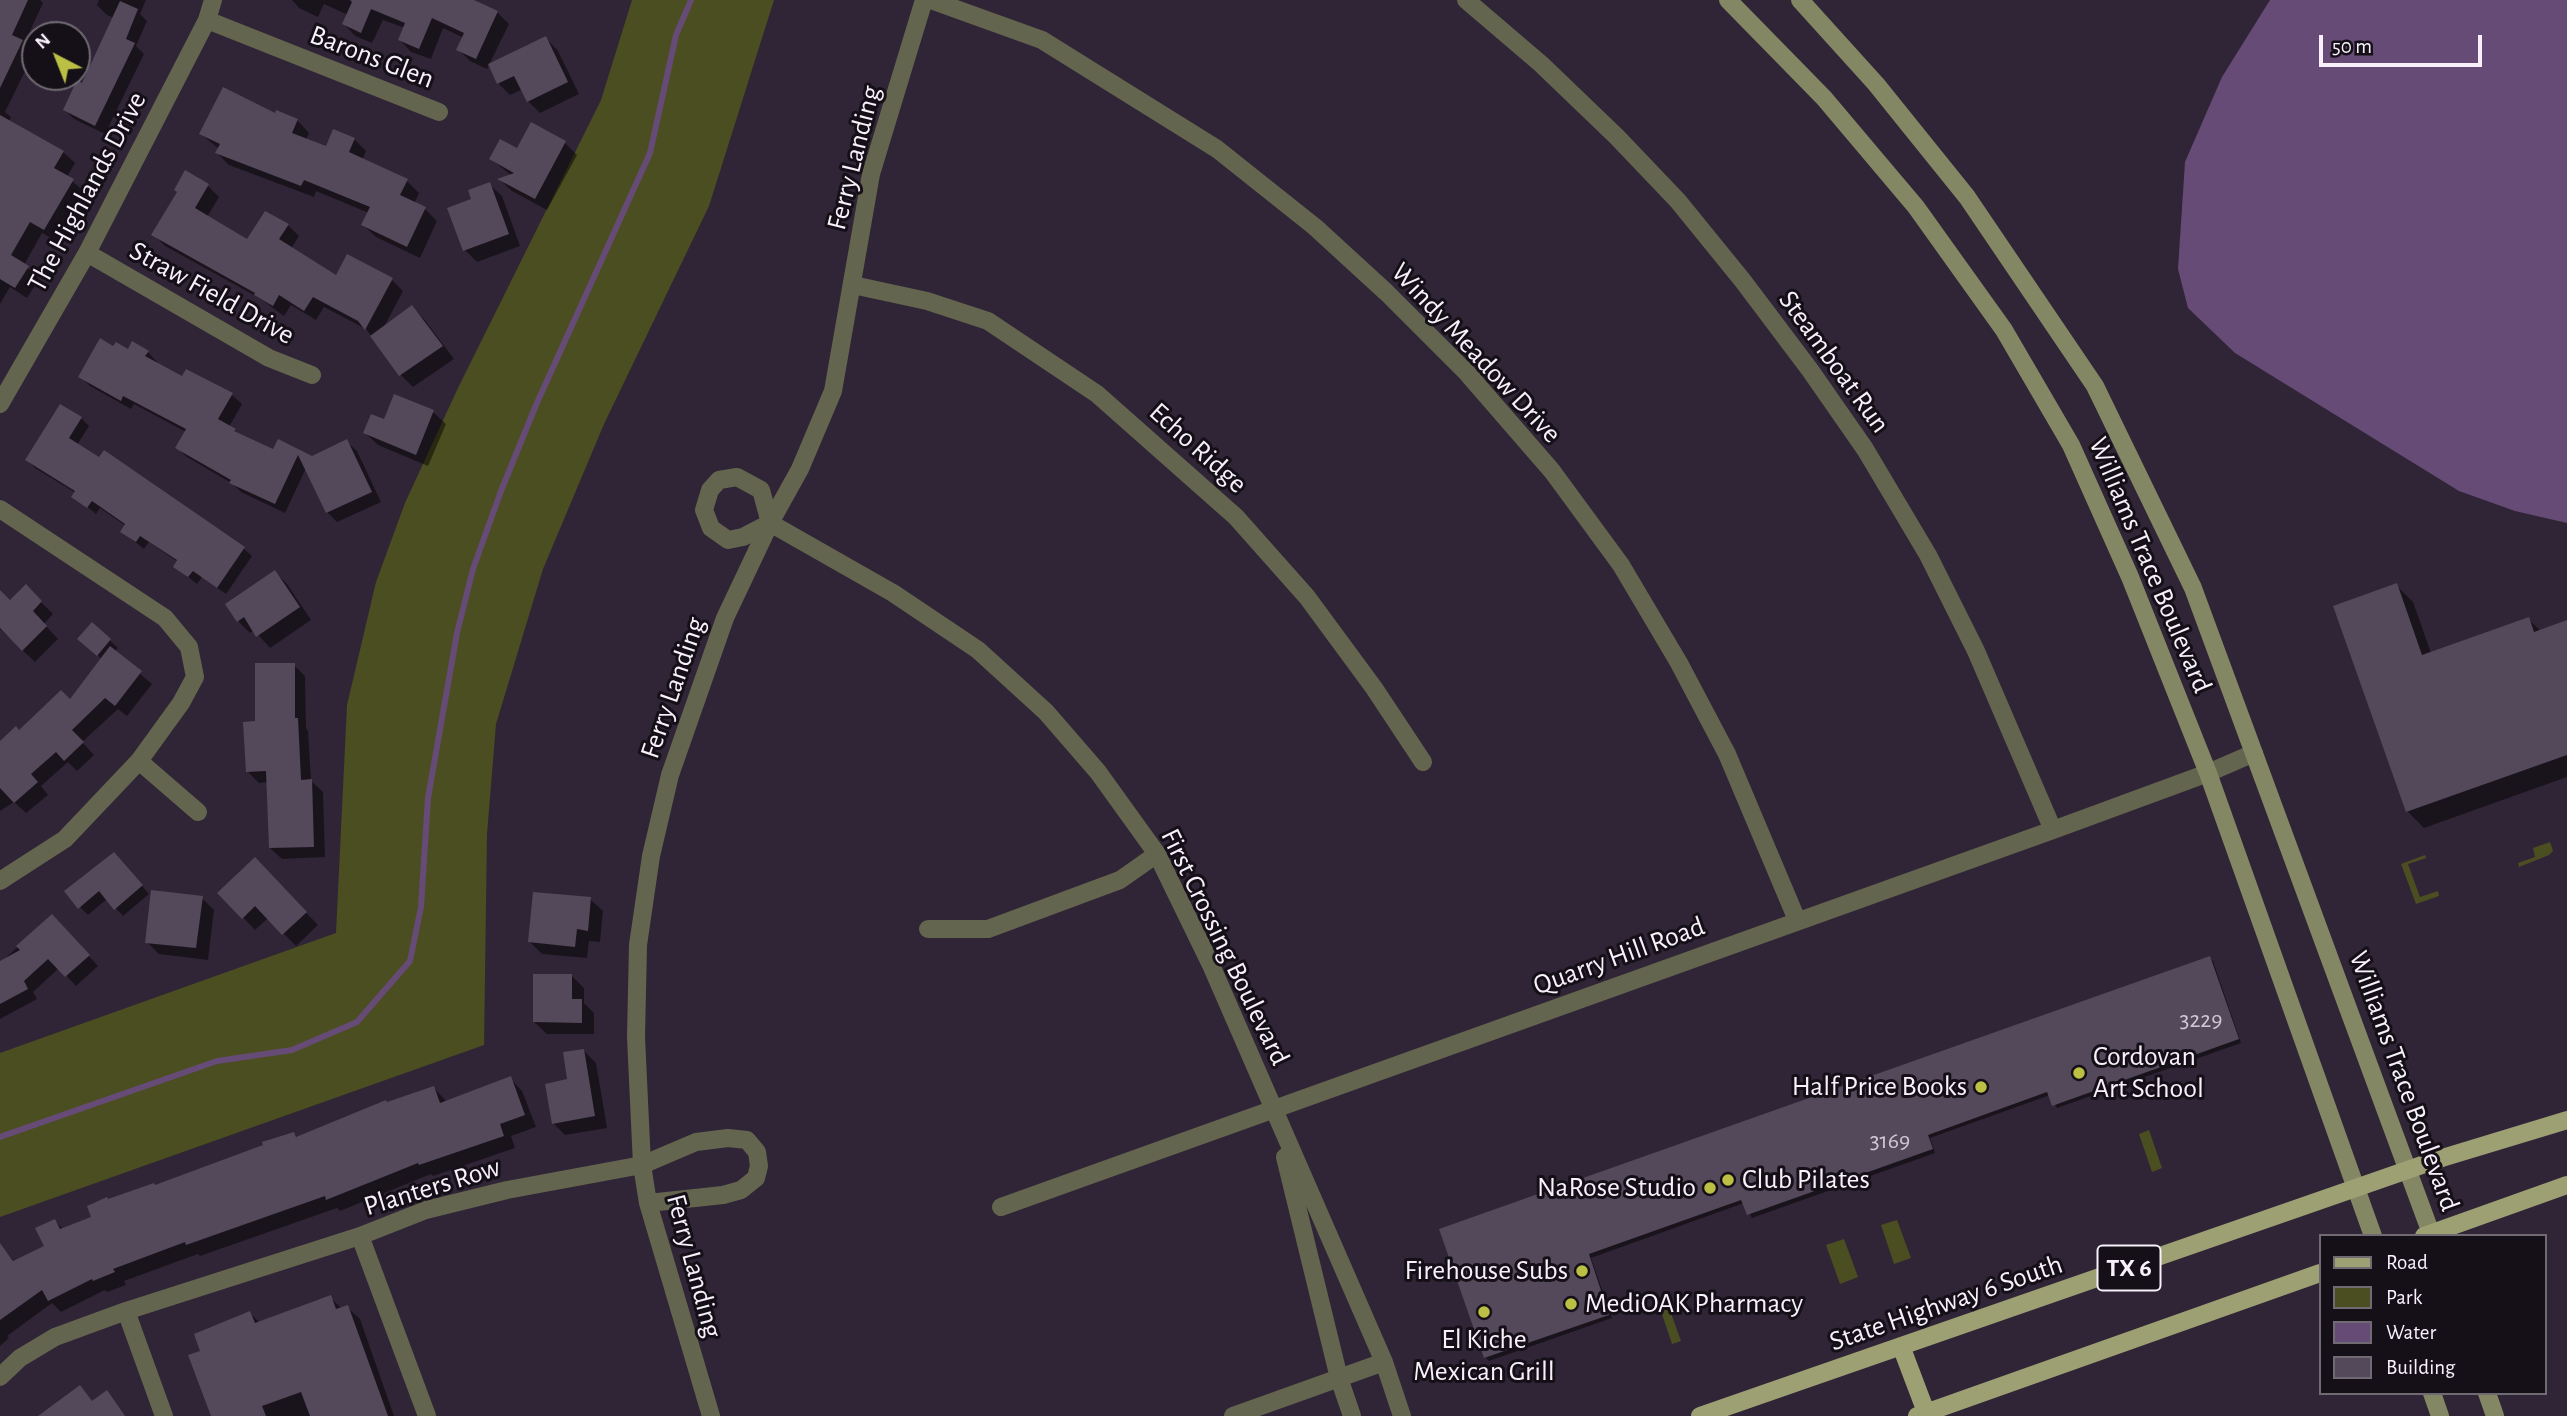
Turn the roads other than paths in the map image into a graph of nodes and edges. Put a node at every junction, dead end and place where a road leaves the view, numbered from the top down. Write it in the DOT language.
graph roads {
  1 [pos="214,0"];
  2 [pos="924,0"];
  3 [pos="931,0"];
  4 [pos="1466,0"];
  5 [pos="1728,0"];
  6 [pos="1800,0"];
  7 [pos="206,20"];
  8 [pos="439,112"];
  9 [pos="87,253"];
  10 [pos="853,285"];
  11 [pos="312,375"];
  12 [pos="0,404"];
  13 [pos="0,509"];
  14 [pos="770,523"];
  15 [pos="2254,753"];
  16 [pos="139,761"];
  17 [pos="1423,762"];
  18 [pos="2208,773"];
  19 [pos="198,812"];
  20 [pos="2053,830"];
  21 [pos="1157,854"];
  22 [pos="0,881"];
  23 [pos="1797,920"];
  24 [pos="928,929"];
  25 [pos="1273,1109"];
  26 [pos="2567,1120"];
  27 [pos="642,1165"];
  28 [pos="2409,1170"];
  29 [pos="2567,1185"];
  30 [pos="2357,1189"];
  31 [pos="648,1203"];
  32 [pos="1001,1207"];
  33 [pos="2372,1234"];
  34 [pos="2429,1234"];
  35 [pos="2432,1234"];
  36 [pos="360,1236"];
  37 [pos="2318,1274"];
  38 [pos="126,1311"];
  39 [pos="1901,1346"];
  40 [pos="1384,1362"];
  41 [pos="0,1377"];
  42 [pos="1339,1378"];
  43 [pos="2433,1395"];
  44 [pos="2488,1395"];
  45 [pos="1922,1414"];
  46 [pos="164,1416"];
  47 [pos="427,1416"];
  48 [pos="711,1416"];
  49 [pos="1233,1416"];
  50 [pos="1352,1416"];
  51 [pos="1402,1416"];
  52 [pos="1700,1416"];
  53 [pos="2440,1416"];
  54 [pos="2495,1416"];
  1 -- 7 [label="street, The Highlands Drive"];
  2 -- 10 [label="street, Ferry Landing"];
  3 -- 23 [label="street, Windy Meadow Drive"];
  4 -- 20 [label="street, Steamboat Run"];
  5 -- 18 [label="main road, Williams Trace Boulevard"];
  6 -- 15 [label="main road, Williams Trace Boulevard"];
  7 -- 8 [label="street, Barons Glen"];
  7 -- 9 [label="street, The Highlands Drive"];
  9 -- 11 [label="street, Straw Field Drive"];
  9 -- 12 [label="street, The Highlands Drive"];
  10 -- 14 [label="street, Ferry Landing"];
  10 -- 17 [label="street, Echo Ridge"];
  13 -- 16 [label="street"];
  14 -- 21 [label="street, First Crossing Boulevard"];
  14 -- 27 [label="street, Ferry Landing"];
  15 -- 18 [label="street, Quarry Hill Road"];
  15 -- 28 [label="main road, Williams Trace Boulevard"];
  16 -- 19 [label="street"];
  16 -- 22 [label="street"];
  18 -- 20 [label="street, Quarry Hill Road"];
  18 -- 30 [label="main road, Williams Trace Boulevard"];
  20 -- 23 [label="street, Quarry Hill Road"];
  21 -- 24 [label="street"];
  21 -- 25 [label="street, First Crossing Boulevard"];
  23 -- 25 [label="street, Quarry Hill Road"];
  25 -- 32 [label="street, Quarry Hill Road"];
  25 -- 40 [label="street, First Crossing Boulevard"];
  25 -- 42 [label="street, First Crossing Boulevard"];
  26 -- 28 [label="main road, State Highway 6 South / TX 6"];
  27 -- 31 [label="street, Ferry Landing"];
  27 -- 31 [label="street, Planters Row"];
  27 -- 36 [label="street, Planters Row"];
  28 -- 30 [label="main road, State Highway 6 South / TX 6"];
  28 -- 34 [label="main road, Williams Trace Boulevard"];
  29 -- 35 [label="main road"];
  30 -- 33 [label="main road, Williams Trace Boulevard"];
  30 -- 39 [label="main road, State Highway 6 South / TX 6"];
  31 -- 48 [label="street, Ferry Landing"];
  36 -- 38 [label="street, Planters Row"];
  36 -- 47 [label="street"];
  37 -- 45 [label="main road, TX 6"];
  38 -- 41 [label="street, Planters Row"];
  38 -- 46 [label="street"];
  39 -- 45 [label="main road"];
  39 -- 52 [label="main road, State Highway 6 South / TX 6"];
  40 -- 42 [label="street"];
  40 -- 51 [label="street, First Crossing Boulevard"];
  42 -- 49 [label="street"];
  42 -- 50 [label="street, First Crossing Boulevard"];
  43 -- 53 [label="main road"];
  44 -- 54 [label="main road"];
}
